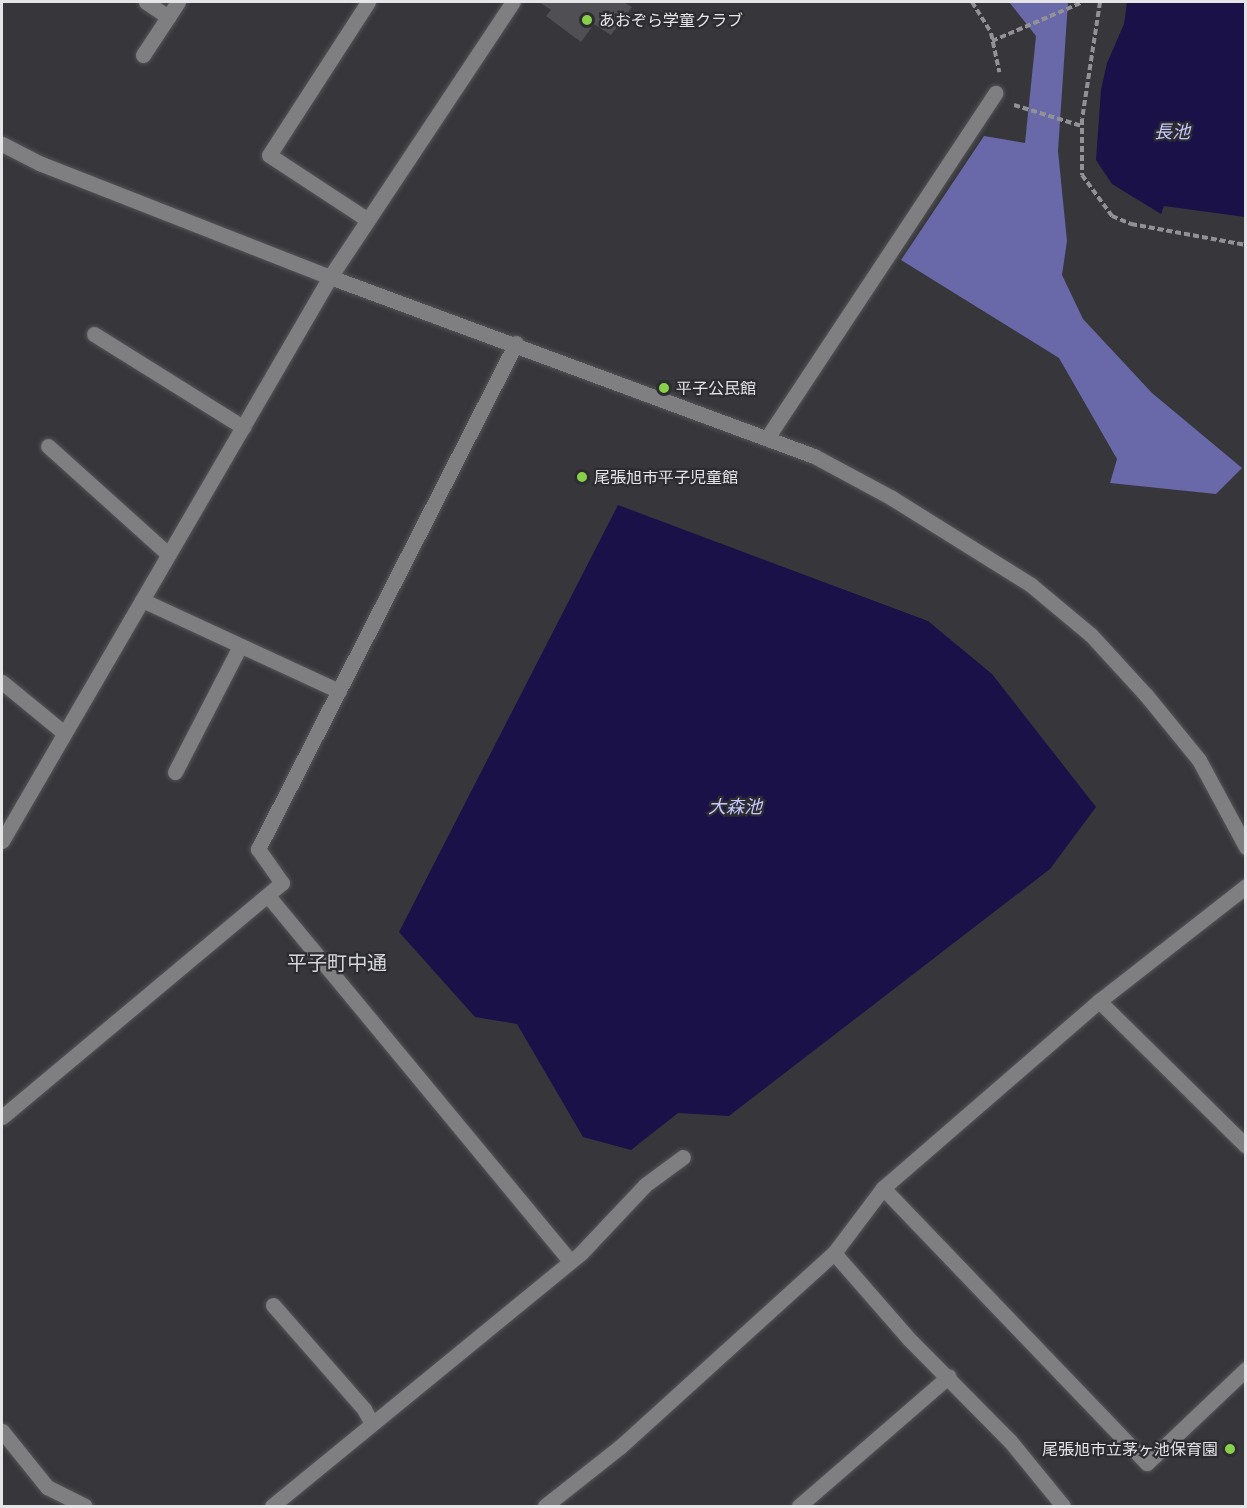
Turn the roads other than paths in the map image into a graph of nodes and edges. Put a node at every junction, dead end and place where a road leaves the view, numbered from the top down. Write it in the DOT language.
graph roads {
  1 [pos="146,2"];
  2 [pos="178,2"];
  3 [pos="368,2"];
  4 [pos="513,2"];
  5 [pos="168,17"];
  6 [pos="143,55"];
  7 [pos="995,93"];
  8 [pos="2,144"];
  9 [pos="368,220"];
  10 [pos="330,277"];
  11 [pos="94,334"];
  12 [pos="516,343"];
  13 [pos="243,427"];
  14 [pos="766,438"];
  15 [pos="48,446"];
  16 [pos="168,554"];
  17 [pos="142,600"];
  18 [pos="240,646"];
  19 [pos="2,682"];
  20 [pos="339,692"];
  21 [pos="64,733"];
  22 [pos="175,772"];
  23 [pos="2,841"];
  24 [pos="1245,847"];
  25 [pos="1245,886"];
  26 [pos="269,897"];
  27 [pos="1099,1001"];
  28 [pos="2,1117"];
  29 [pos="1245,1146"];
  30 [pos="683,1157"];
  31 [pos="883,1188"];
  32 [pos="834,1253"];
  33 [pos="570,1262"];
  34 [pos="273,1305"];
  35 [pos="1245,1369"];
  36 [pos="949,1376"];
  37 [pos="372,1425"];
  38 [pos="2,1431"];
  39 [pos="84,1506"];
  40 [pos="272,1506"];
  41 [pos="545,1506"];
  42 [pos="800,1506"];
  43 [pos="1063,1506"];
  1 -- 5 [label="street"];
  2 -- 5 [label="street"];
  3 -- 9 [label="street"];
  4 -- 9 [label="street"];
  5 -- 6 [label="street"];
  7 -- 14 [label="street"];
  8 -- 10 [label="street"];
  9 -- 10 [label="street"];
  10 -- 12 [label="street"];
  10 -- 13 [label="street"];
  11 -- 13 [label="street"];
  12 -- 14 [label="street"];
  12 -- 20 [label="street"];
  13 -- 16 [label="street"];
  14 -- 24 [label="street"];
  15 -- 16 [label="street"];
  16 -- 17 [label="street"];
  17 -- 18 [label="street"];
  17 -- 21 [label="street"];
  18 -- 20 [label="street"];
  18 -- 22 [label="street"];
  19 -- 21 [label="street"];
  20 -- 26 [label="street"];
  21 -- 23 [label="street"];
  25 -- 27 [label="street"];
  26 -- 28 [label="street"];
  26 -- 33 [label="street"];
  27 -- 29 [label="street"];
  27 -- 31 [label="street"];
  30 -- 33 [label="street"];
  31 -- 32 [label="street"];
  31 -- 35 [label="street"];
  32 -- 36 [label="street"];
  32 -- 41 [label="street"];
  33 -- 37 [label="street"];
  34 -- 37 [label="street"];
  36 -- 42 [label="street"];
  36 -- 43 [label="street"];
  37 -- 40 [label="street"];
  38 -- 39 [label="street"];
}
